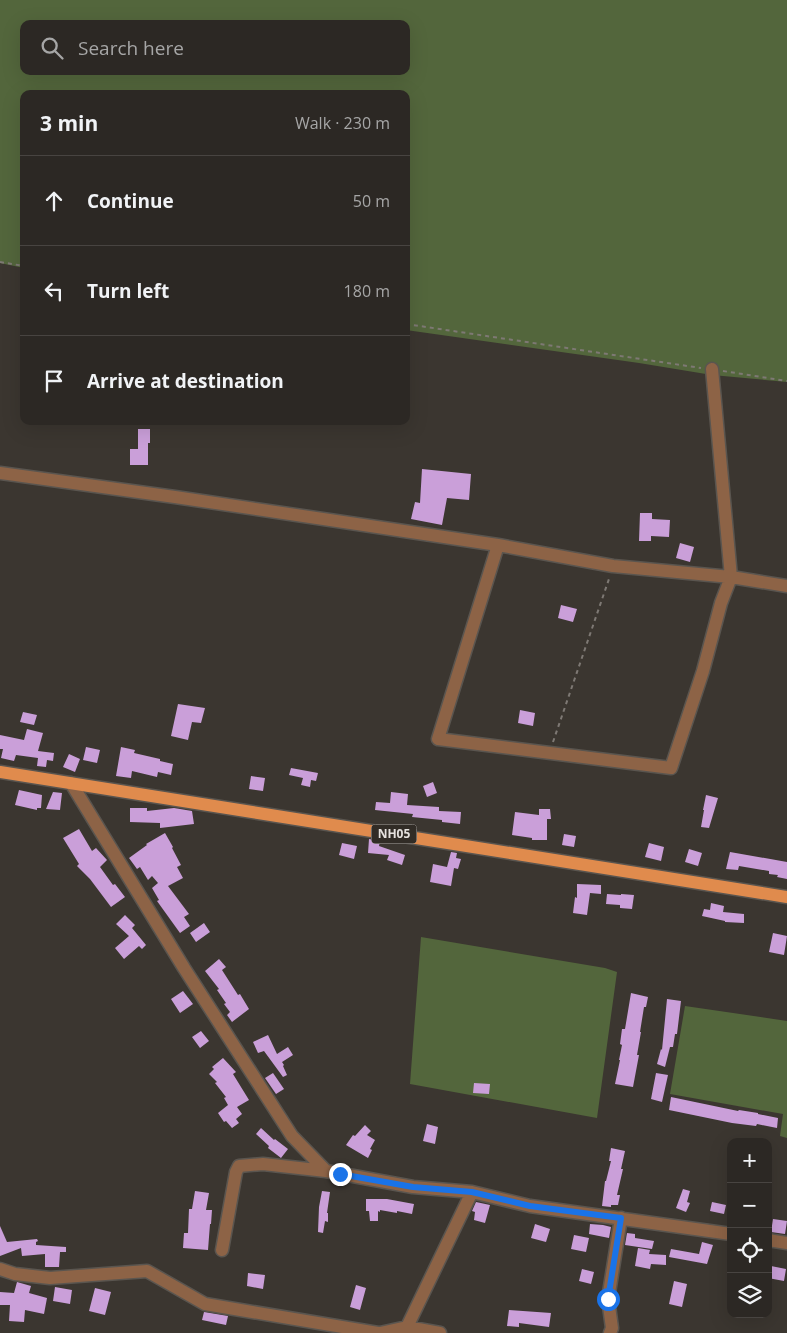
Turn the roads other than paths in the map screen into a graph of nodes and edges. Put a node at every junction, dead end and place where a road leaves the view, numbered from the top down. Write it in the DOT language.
graph roads {
  1 [pos="712,369"];
  2 [pos="0,473"];
  3 [pos="498,545"];
  4 [pos="731,577"];
  5 [pos="787,586"];
  6 [pos="0,772"];
  7 [pos="71,783"];
  8 [pos="787,897"];
  9 [pos="326,1171"];
  10 [pos="472,1192"];
  11 [pos="621,1218"];
  12 [pos="727,1233"];
  13 [pos="772,1241"];
  14 [pos="787,1243"];
  15 [pos="222,1250"];
  16 [pos="0,1270"];
  17 [pos="407,1327"];
  18 [pos="613,1331"];
  19 [pos="379,1333"];
  20 [pos="440,1333"];
  1 -- 4 [label="street"];
  2 -- 3 [label="street"];
  3 -- 4 [label="street"];
  3 -- 4 [label="street"];
  4 -- 5 [label="street"];
  6 -- 7 [label="main road, NH05"];
  7 -- 8 [label="main road, NH05"];
  7 -- 9 [label="street"];
  9 -- 10 [label="street"];
  9 -- 15 [label="street"];
  10 -- 11 [label="street"];
  10 -- 17 [label="street"];
  11 -- 12 [label="street"];
  11 -- 18 [label="street"];
  13 -- 14 [label="street"];
  16 -- 19 [label="street"];
  17 -- 19 [label="street"];
  17 -- 20 [label="street"];
}
